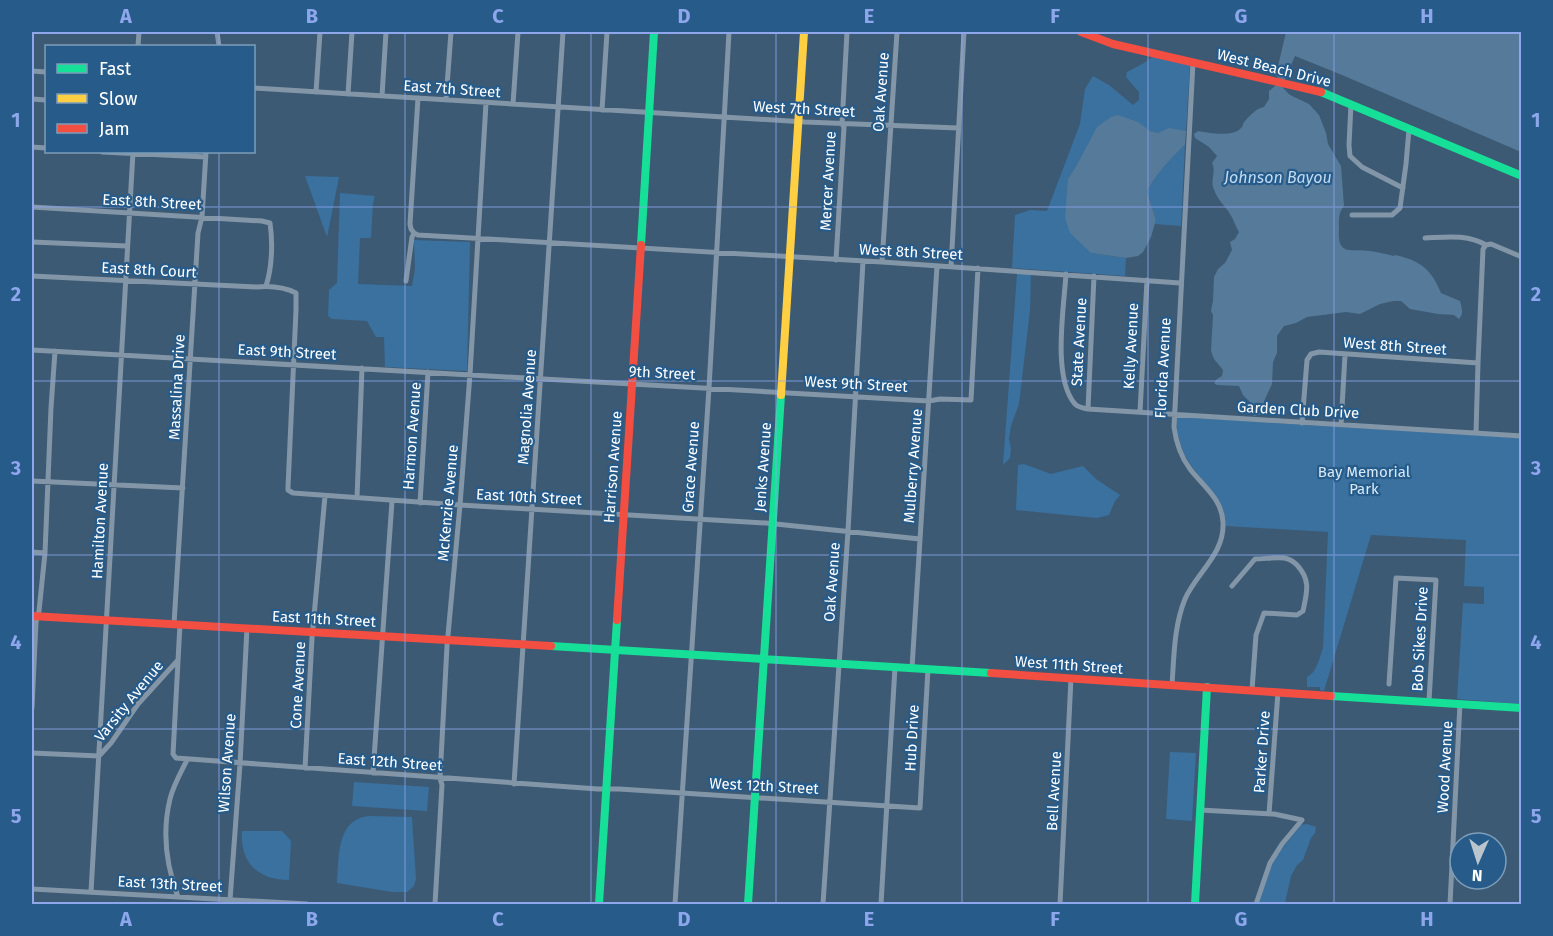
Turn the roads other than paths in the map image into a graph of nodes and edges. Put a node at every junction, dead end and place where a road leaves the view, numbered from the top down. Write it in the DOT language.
graph roads {
  1 [pos="320,32"];
  2 [pos="352,32"];
  3 [pos="386,32"];
  4 [pos="451,32"];
  5 [pos="518,32"];
  6 [pos="563,32"];
  7 [pos="607,32"];
  8 [pos="654,32"];
  9 [pos="729,32"];
  10 [pos="804,32"];
  11 [pos="847,32"];
  12 [pos="897,32"];
  13 [pos="964,32"];
  14 [pos="1081,32"];
  15 [pos="1193,62"];
  16 [pos="255,88"];
  17 [pos="316,92"];
  18 [pos="348,94"];
  19 [pos="382,96"];
  20 [pos="418,99"];
  21 [pos="446,100"];
  22 [pos="486,103"];
  23 [pos="513,104"];
  24 [pos="1351,104"];
  25 [pos="558,107"];
  26 [pos="602,110"];
  27 [pos="649,113"];
  28 [pos="724,117"];
  29 [pos="798,122"];
  30 [pos="842,124"];
  31 [pos="891,125"];
  32 [pos="958,128"];
  33 [pos="1409,129"];
  34 [pos="133,153"];
  35 [pos="170,153"];
  36 [pos="206,154"];
  37 [pos="1521,176"];
  38 [pos="1403,188"];
  39 [pos="32,207"];
  40 [pos="129,212"];
  41 [pos="1352,214"];
  42 [pos="202,217"];
  43 [pos="414,233"];
  44 [pos="478,238"];
  45 [pos="1425,238"];
  46 [pos="32,242"];
  47 [pos="550,242"];
  48 [pos="1486,245"];
  49 [pos="127,246"];
  50 [pos="640,248"];
  51 [pos="716,253"];
  52 [pos="790,257"];
  53 [pos="1521,257"];
  54 [pos="836,260"];
  55 [pos="863,261"];
  56 [pos="882,262"];
  57 [pos="938,266"];
  58 [pos="951,267"];
  59 [pos="978,268"];
  60 [pos="1066,274"];
  61 [pos="32,276"];
  62 [pos="1094,276"];
  63 [pos="1147,280"];
  64 [pos="126,281"];
  65 [pos="406,281"];
  66 [pos="1180,282"];
  67 [pos="195,284"];
  68 [pos="266,286"];
  69 [pos="32,350"];
  70 [pos="56,351"];
  71 [pos="121,355"];
  72 [pos="1345,355"];
  73 [pos="190,358"];
  74 [pos="1478,363"];
  75 [pos="293,364"];
  76 [pos="363,368"];
  77 [pos="428,372"];
  78 [pos="470,374"];
  79 [pos="542,379"];
  80 [pos="632,384"];
  81 [pos="709,388"];
  82 [pos="781,392"];
  83 [pos="856,396"];
  84 [pos="929,400"];
  85 [pos="1088,409"];
  86 [pos="1140,412"];
  87 [pos="1174,414"];
  88 [pos="1302,423"];
  89 [pos="1341,424"];
  90 [pos="1476,433"];
  91 [pos="1521,436"];
  92 [pos="32,481"];
  93 [pos="48,481"];
  94 [pos="114,484"];
  95 [pos="183,488"];
  96 [pos="325,496"];
  97 [pos="357,498"];
  98 [pos="392,501"];
  99 [pos="420,503"];
  100 [pos="460,506"];
  101 [pos="533,509"];
  102 [pos="624,514"];
  103 [pos="700,520"];
  104 [pos="773,524"];
  105 [pos="848,531"];
  106 [pos="920,539"];
  107 [pos="32,552"];
  108 [pos="45,553"];
  109 [pos="1232,586"];
  110 [pos="35,616"];
  111 [pos="106,620"];
  112 [pos="177,624"];
  113 [pos="247,628"];
  114 [pos="313,632"];
  115 [pos="382,636"];
  116 [pos="447,640"];
  117 [pos="523,644"];
  118 [pos="615,650"];
  119 [pos="691,655"];
  120 [pos="765,659"];
  121 [pos="178,660"];
  122 [pos="838,664"];
  123 [pos="895,667"];
  124 [pos="912,668"];
  125 [pos="928,669"];
  126 [pos="1071,678"];
  127 [pos="1389,684"];
  128 [pos="1172,685"];
  129 [pos="1207,687"];
  130 [pos="1252,690"];
  131 [pos="1278,692"];
  132 [pos="1429,702"];
  133 [pos="1460,703"];
  134 [pos="32,708"];
  135 [pos="1521,708"];
  136 [pos="32,753"];
  137 [pos="173,754"];
  138 [pos="99,756"];
  139 [pos="187,760"];
  140 [pos="240,764"];
  141 [pos="305,768"];
  142 [pos="373,773"];
  143 [pos="440,778"];
  144 [pos="514,784"];
  145 [pos="607,789"];
  146 [pos="682,793"];
  147 [pos="756,797"];
  148 [pos="829,802"];
  149 [pos="886,806"];
  150 [pos="920,808"];
  151 [pos="1200,810"];
  152 [pos="1269,814"];
  153 [pos="32,889"];
  154 [pos="91,892"];
  155 [pos="178,897"];
  156 [pos="230,900"];
  157 [pos="195,901"];
  158 [pos="307,904"];
  159 [pos="435,904"];
  160 [pos="599,904"];
  161 [pos="675,904"];
  162 [pos="748,904"];
  163 [pos="823,904"];
  164 [pos="881,904"];
  165 [pos="1059,904"];
  166 [pos="1195,904"];
  167 [pos="1256,904"];
  168 [pos="1450,904"];
  1 -- 17 [label="street"];
  2 -- 18 [label="street"];
  3 -- 19 [label="street"];
  4 -- 21 [label="street"];
  5 -- 23 [label="street"];
  6 -- 25 [label="street, Magnolia Avenue"];
  7 -- 26 [label="street"];
  8 -- 27 [label="main road, Harrison Avenue"];
  9 -- 28 [label="street, Grace Avenue"];
  10 -- 29 [label="main road, Jenks Avenue"];
  11 -- 30 [label="street, Mercer Avenue"];
  12 -- 31 [label="street, Oak Avenue"];
  13 -- 32 [label="street"];
  14 -- 15 [label="main road, West Beach Drive"];
  15 -- 24 [label="main road, West Beach Drive"];
  15 -- 66 [label="street, Florida Avenue"];
  16 -- 17 [label="street, East 7th Street"];
  17 -- 18 [label="street, East 7th Street"];
  18 -- 19 [label="street, East 7th Street"];
  19 -- 20 [label="street, East 7th Street"];
  20 -- 21 [label="street, East 7th Street"];
  20 -- 43 [label="street"];
  21 -- 22 [label="street, East 7th Street"];
  22 -- 23 [label="street, East 7th Street"];
  22 -- 44 [label="street, McKenzie Avenue"];
  23 -- 25 [label="street, East 7th Street"];
  24 -- 33 [label="main road, West Beach Drive"];
  24 -- 38 [label="street"];
  25 -- 26 [label="street, East 7th Street"];
  25 -- 47 [label="street, Magnolia Avenue"];
  26 -- 27 [label="street, East 7th Street"];
  27 -- 28 [label="street, West 7th Street"];
  27 -- 50 [label="main road, Harrison Avenue"];
  28 -- 29 [label="street, West 7th Street"];
  28 -- 51 [label="street, Grace Avenue"];
  29 -- 30 [label="street, West 7th Street"];
  29 -- 52 [label="main road, Jenks Avenue"];
  30 -- 31 [label="street, West 7th Street"];
  30 -- 54 [label="street, Mercer Avenue"];
  31 -- 32 [label="street, West 7th Street"];
  31 -- 56 [label="street, Oak Avenue"];
  32 -- 58 [label="street"];
  33 -- 37 [label="main road, West Beach Drive"];
  33 -- 38 [label="street"];
  34 -- 40 [label="street, Hamilton Avenue"];
  35 -- 36 [label="street"];
  36 -- 42 [label="street, Massalina Drive"];
  38 -- 41 [label="street"];
  39 -- 40 [label="street, East 8th Street"];
  40 -- 42 [label="street, East 8th Street"];
  40 -- 49 [label="street, Hamilton Avenue"];
  42 -- 67 [label="street, Massalina Drive"];
  42 -- 68 [label="street, East 8th Street"];
  43 -- 44 [label="street"];
  43 -- 65 [label="street"];
  44 -- 47 [label="street"];
  44 -- 78 [label="street, McKenzie Avenue"];
  45 -- 48 [label="street"];
  46 -- 49 [label="street"];
  47 -- 50 [label="street"];
  47 -- 79 [label="street, Magnolia Avenue"];
  48 -- 53 [label="street"];
  48 -- 74 [label="street"];
  49 -- 64 [label="street, Hamilton Avenue"];
  50 -- 51 [label="street, West 8th Street"];
  50 -- 80 [label="main road, Harrison Avenue"];
  51 -- 52 [label="street, West 8th Street"];
  51 -- 81 [label="street, Grace Avenue"];
  52 -- 54 [label="street, West 8th Street"];
  52 -- 82 [label="main road, Jenks Avenue"];
  54 -- 55 [label="street, West 8th Street"];
  55 -- 56 [label="street, West 8th Street"];
  55 -- 83 [label="street, Oak Avenue"];
  56 -- 57 [label="street, West 8th Street"];
  57 -- 58 [label="street, West 8th Street"];
  57 -- 84 [label="street, Mulberry Avenue"];
  58 -- 59 [label="street, West 8th Street"];
  59 -- 60 [label="street, West 8th Street"];
  59 -- 84 [label="street"];
  60 -- 62 [label="street, West 8th Street"];
  60 -- 85 [label="street, Garden Club Drive"];
  61 -- 64 [label="street, East 8th Court"];
  62 -- 63 [label="street, West 8th Street"];
  62 -- 85 [label="street, State Avenue"];
  63 -- 66 [label="street, West 8th Street"];
  63 -- 86 [label="street, Kelly Avenue"];
  64 -- 67 [label="street, East 8th Court"];
  64 -- 71 [label="street, Hamilton Avenue"];
  66 -- 87 [label="street, Florida Avenue"];
  67 -- 68 [label="street, East 8th Court"];
  67 -- 73 [label="street, Massalina Drive"];
  68 -- 75 [label="street"];
  69 -- 70 [label="street, East 9th Street"];
  70 -- 71 [label="street, East 9th Street"];
  70 -- 93 [label="street"];
  71 -- 73 [label="street, East 9th Street"];
  71 -- 94 [label="street, Hamilton Avenue"];
  72 -- 74 [label="street, West 8th Street"];
  72 -- 88 [label="street, West 8th Street"];
  72 -- 89 [label="street"];
  73 -- 75 [label="street, East 9th Street"];
  73 -- 95 [label="street, Massalina Drive"];
  74 -- 90 [label="street"];
  75 -- 76 [label="street, East 9th Street"];
  75 -- 96 [label="street, East 10th Street"];
  76 -- 77 [label="street, East 9th Street"];
  76 -- 97 [label="street"];
  77 -- 78 [label="street, East 9th Street"];
  77 -- 99 [label="street, Harmon Avenue"];
  78 -- 79 [label="street, East 9th Street"];
  78 -- 100 [label="street, McKenzie Avenue"];
  79 -- 80 [label="street, 9th Street"];
  79 -- 101 [label="street, Magnolia Avenue"];
  80 -- 81 [label="street, 9th Street"];
  80 -- 102 [label="main road, Harrison Avenue"];
  81 -- 82 [label="street, 9th Street"];
  81 -- 103 [label="street, Grace Avenue"];
  82 -- 83 [label="street, West 9th Street"];
  82 -- 104 [label="main road, Jenks Avenue"];
  83 -- 84 [label="street, West 9th Street"];
  83 -- 105 [label="street, Oak Avenue"];
  84 -- 106 [label="street, Mulberry Avenue"];
  85 -- 86 [label="street, Garden Club Drive"];
  86 -- 87 [label="street, Garden Club Drive"];
  87 -- 88 [label="street, Garden Club Drive"];
  87 -- 128 [label="street, Florida Avenue"];
  88 -- 89 [label="street, Garden Club Drive"];
  89 -- 90 [label="street, Garden Club Drive"];
  90 -- 91 [label="street, Garden Club Drive"];
  92 -- 93 [label="street"];
  93 -- 94 [label="street"];
  93 -- 108 [label="street"];
  94 -- 95 [label="street"];
  94 -- 111 [label="street, Hamilton Avenue"];
  95 -- 112 [label="street, Massalina Drive"];
  96 -- 97 [label="street, East 10th Street"];
  96 -- 114 [label="street, Cone Avenue"];
  97 -- 98 [label="street, East 10th Street"];
  98 -- 99 [label="street, East 10th Street"];
  98 -- 115 [label="street, Harmon Avenue"];
  99 -- 100 [label="street, East 10th Street"];
  100 -- 101 [label="street, East 10th Street"];
  100 -- 116 [label="street, McKenzie Avenue"];
  101 -- 102 [label="street, East 10th Street"];
  101 -- 117 [label="street, Magnolia Avenue"];
  102 -- 103 [label="street, East 10th Street"];
  102 -- 118 [label="main road, Harrison Avenue"];
  103 -- 104 [label="street, East 10th Street"];
  103 -- 119 [label="street, Grace Avenue"];
  104 -- 105 [label="street, East 10th Street"];
  104 -- 120 [label="main road, Jenks Avenue"];
  105 -- 106 [label="street, East 10th Street"];
  105 -- 122 [label="street, Oak Avenue"];
  106 -- 124 [label="street, Mulberry Avenue"];
  107 -- 108 [label="street"];
  108 -- 110 [label="street"];
  109 -- 130 [label="street"];
  110 -- 111 [label="main road, East 11th Street"];
  110 -- 134 [label="street"];
  111 -- 112 [label="main road, East 11th Street"];
  111 -- 138 [label="street, Hamilton Avenue"];
  112 -- 113 [label="main road, East 11th Street"];
  112 -- 121 [label="street, Massalina Drive"];
  113 -- 114 [label="main road, East 11th Street"];
  113 -- 140 [label="street, Wilson Avenue"];
  114 -- 115 [label="main road, East 11th Street"];
  114 -- 141 [label="street, Cone Avenue"];
  115 -- 116 [label="main road, East 11th Street"];
  115 -- 142 [label="street, Harmon Avenue"];
  116 -- 117 [label="main road, East 11th Street"];
  116 -- 143 [label="street, McKenzie Avenue"];
  117 -- 118 [label="main road, East 11th Street"];
  117 -- 144 [label="street, Magnolia Avenue"];
  118 -- 119 [label="main road, West 11th Street"];
  118 -- 145 [label="main road, Harrison Avenue"];
  119 -- 120 [label="main road, West 11th Street"];
  119 -- 146 [label="street, Grace Avenue"];
  120 -- 122 [label="main road, West 11th Street"];
  120 -- 147 [label="main road, Jenks Avenue"];
  121 -- 137 [label="street, Massalina Drive"];
  121 -- 138 [label="street, Varsity Avenue"];
  122 -- 123 [label="main road, West 11th Street"];
  122 -- 148 [label="street, Oak Avenue"];
  123 -- 124 [label="main road, West 11th Street"];
  123 -- 149 [label="street"];
  124 -- 125 [label="main road, West 11th Street"];
  125 -- 126 [label="main road, West 11th Street"];
  125 -- 150 [label="street, Hub Drive"];
  126 -- 128 [label="main road, West 11th Street"];
  126 -- 165 [label="street, Bell Avenue"];
  127 -- 132 [label="street, Bob Sikes Drive"];
  128 -- 129 [label="main road, West 11th Street"];
  129 -- 130 [label="main road, West 11th Street"];
  129 -- 151 [label="main road"];
  130 -- 131 [label="main road, West 11th Street"];
  131 -- 132 [label="main road, West 11th Street"];
  131 -- 152 [label="street, Parker Drive"];
  132 -- 133 [label="main road, West 11th Street"];
  133 -- 135 [label="main road, West 11th Street"];
  133 -- 168 [label="street, Wood Avenue"];
  136 -- 138 [label="street"];
  137 -- 139 [label="street, East 12th Street"];
  138 -- 154 [label="street, Hamilton Avenue"];
  139 -- 140 [label="street, East 12th Street"];
  139 -- 155 [label="street"];
  140 -- 141 [label="street, East 12th Street"];
  140 -- 156 [label="street, Wilson Avenue"];
  141 -- 142 [label="street, East 12th Street"];
  142 -- 143 [label="street, East 12th Street"];
  143 -- 144 [label="street, East 12th Street"];
  143 -- 159 [label="street, McKenzie Avenue"];
  144 -- 145 [label="street, East 12th Street"];
  145 -- 146 [label="street, West 12th Street"];
  145 -- 160 [label="main road, Harrison Avenue"];
  146 -- 147 [label="street, West 12th Street"];
  146 -- 161 [label="street, Grace Avenue"];
  147 -- 148 [label="street, West 12th Street"];
  147 -- 162 [label="main road, Jenks Avenue"];
  148 -- 149 [label="street, West 12th Street"];
  148 -- 163 [label="street, Oak Avenue"];
  149 -- 150 [label="street, West 12th Street"];
  149 -- 164 [label="street"];
  151 -- 152 [label="street"];
  151 -- 166 [label="main road"];
  152 -- 167 [label="street"];
  153 -- 154 [label="street, East 13th Street"];
  154 -- 155 [label="street, East 13th Street"];
  155 -- 157 [label="street, East 13th Street"];
  156 -- 157 [label="street, East 13th Street"];
  156 -- 158 [label="street, East 13th Street"];
}
